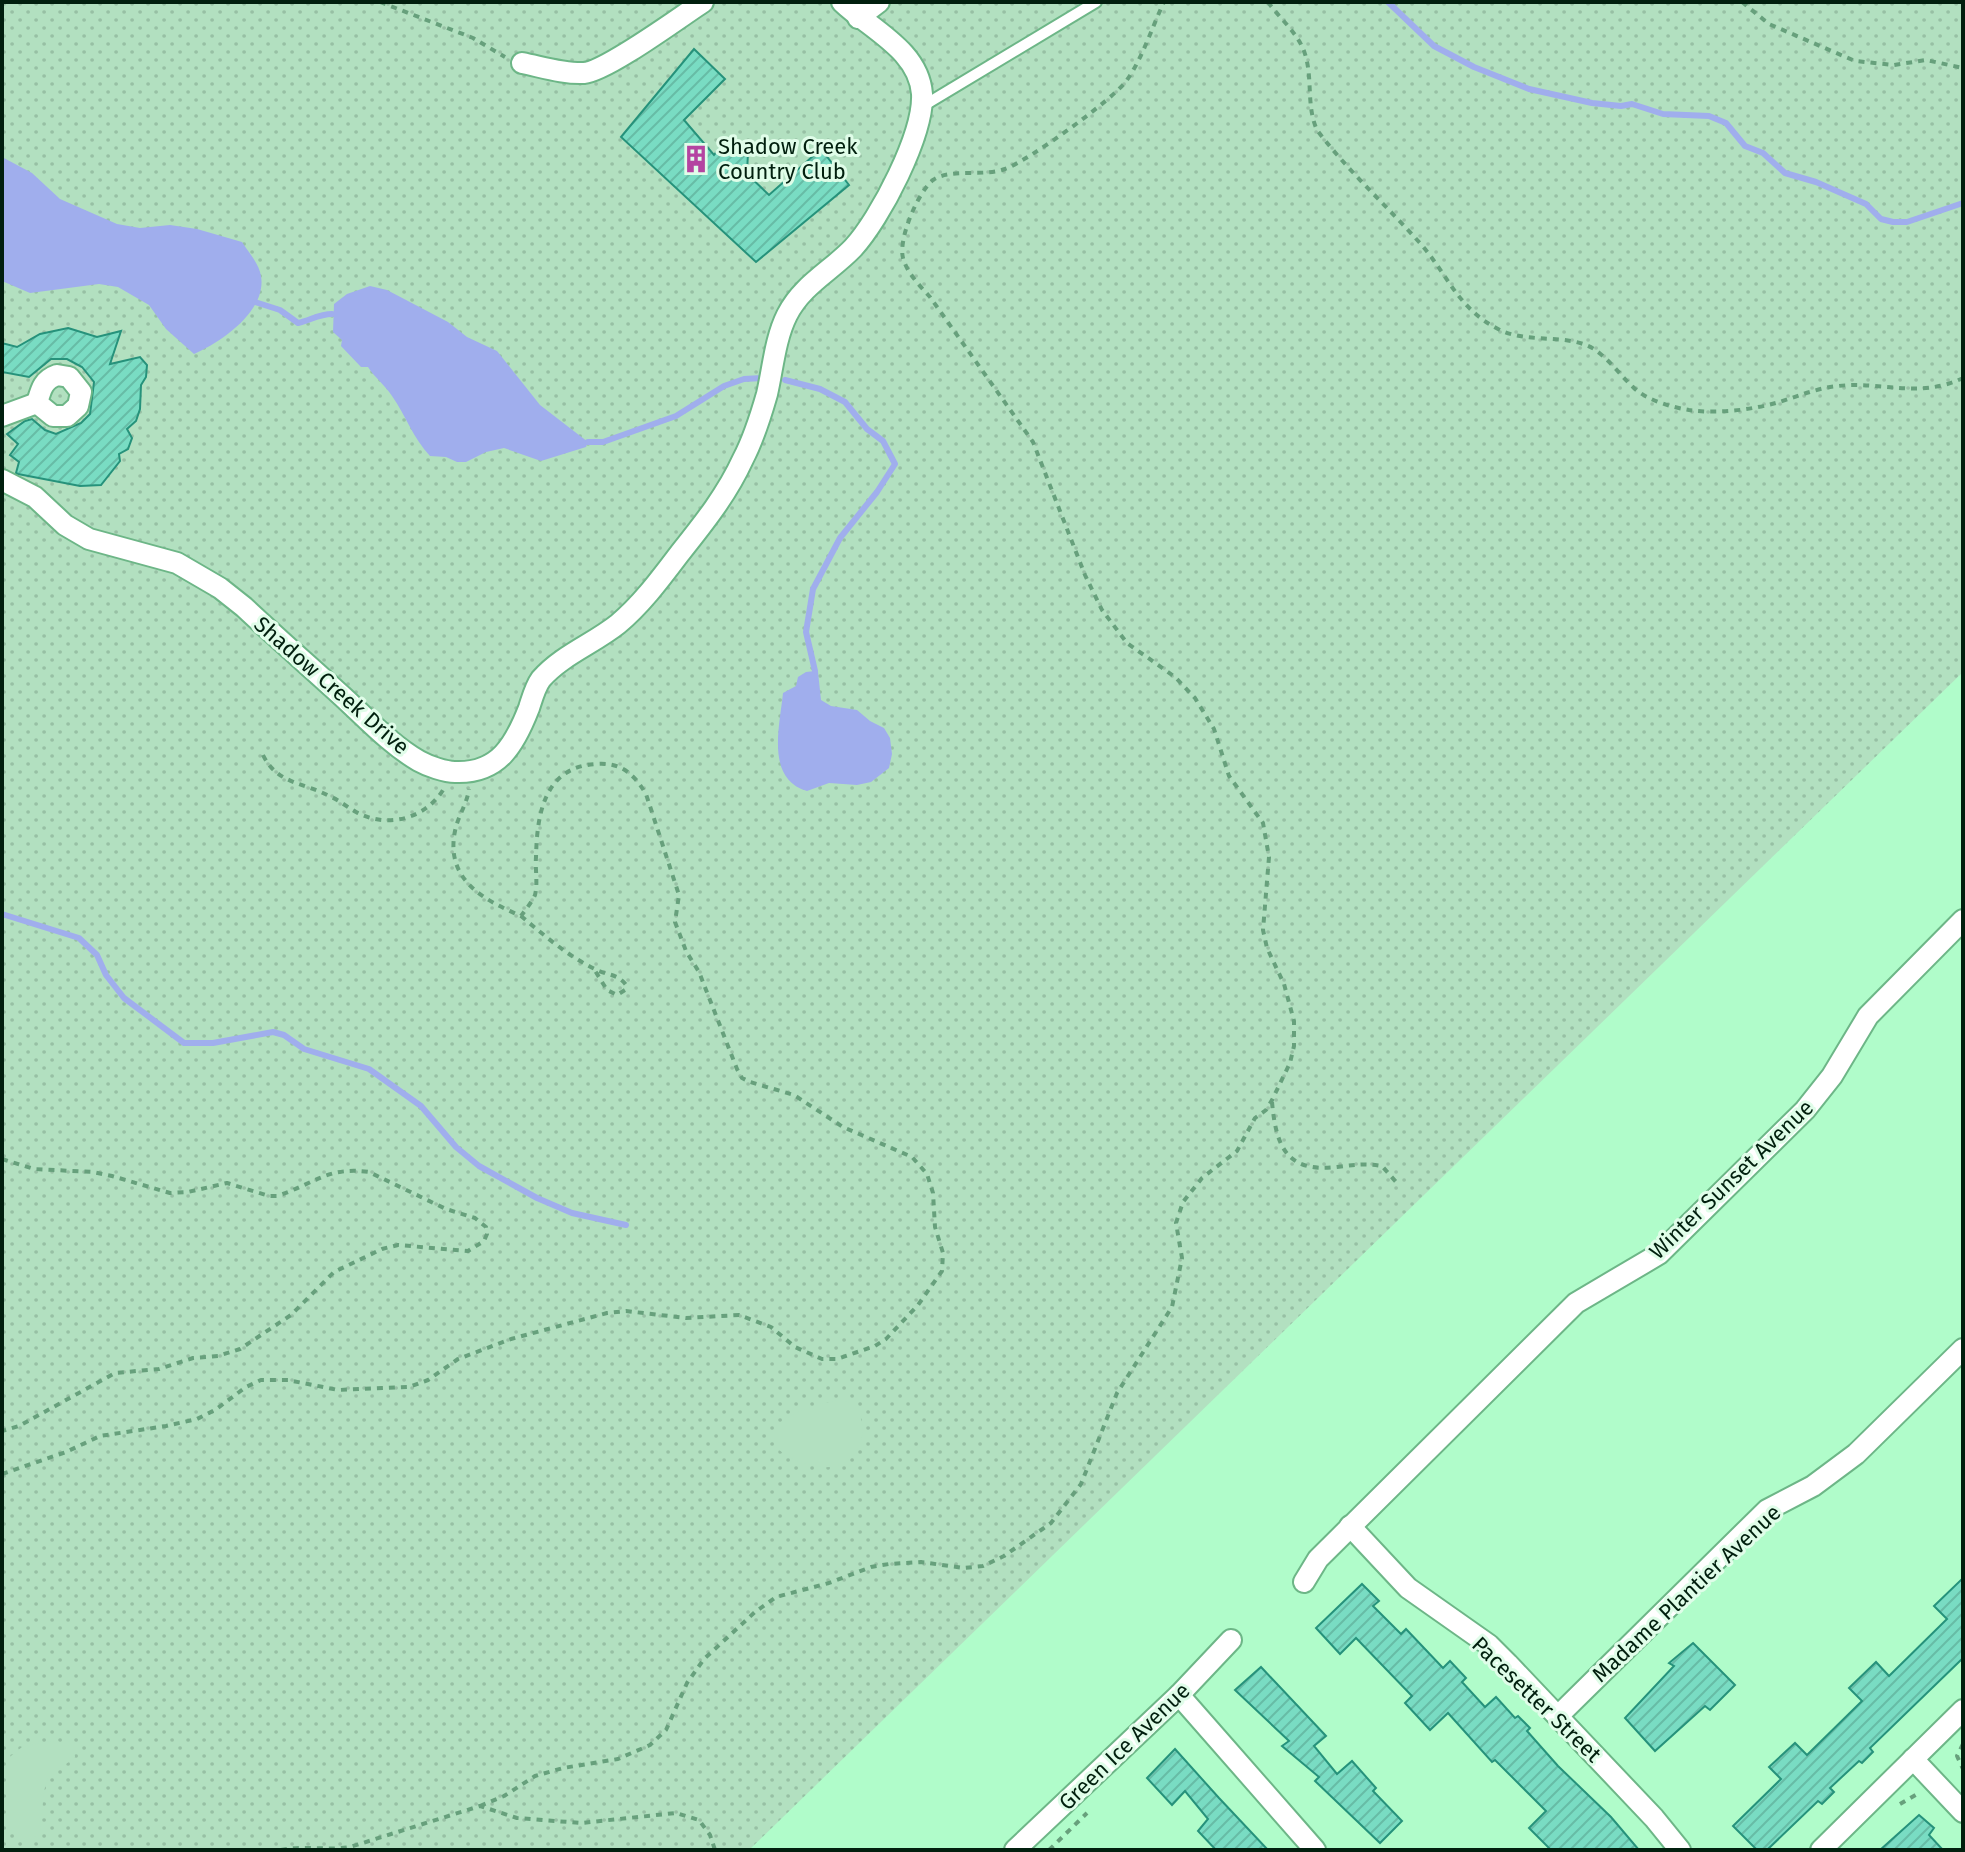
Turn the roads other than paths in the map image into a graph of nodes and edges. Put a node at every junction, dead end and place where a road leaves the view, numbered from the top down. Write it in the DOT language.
graph roads {
  1 [pos="703,2"];
  2 [pos="842,2"];
  3 [pos="879,2"];
  4 [pos="1096,2"];
  5 [pos="858,18"];
  6 [pos="522,63"];
  7 [pos="920,107"];
  8 [pos="37,403"];
  9 [pos="2,416"];
  10 [pos="2,480"];
  11 [pos="1963,920"];
  12 [pos="1963,1349"];
  13 [pos="1350,1526"];
  14 [pos="1304,1582"];
  15 [pos="1231,1640"];
  16 [pos="1179,1695"];
  17 [pos="1963,1710"];
  18 [pos="1558,1716"];
  19 [pos="1913,1759"];
  20 [pos="1963,1812"];
  21 [pos="1015,1850"];
  22 [pos="1315,1850"];
  23 [pos="1680,1850"];
  24 [pos="1821,1850"];
  1 -- 6 [label="street"];
  2 -- 5 [label="street, Shadow Creek Drive"];
  3 -- 5 [label="street"];
  4 -- 7 [label="lane"];
  5 -- 7 [label="street, Shadow Creek Drive"];
  7 -- 10 [label="street, Shadow Creek Drive"];
  8 -- 9 [label="street"];
  11 -- 13 [label="street, Winter Sunset Avenue"];
  12 -- 18 [label="street, Madame Plantier Avenue"];
  13 -- 14 [label="street, Winter Sunset Avenue"];
  13 -- 18 [label="street, Pacesetter Street"];
  15 -- 16 [label="street, Green Ice Avenue"];
  16 -- 21 [label="street, Green Ice Avenue"];
  16 -- 22 [label="street"];
  17 -- 19 [label="street"];
  18 -- 23 [label="street, Pacesetter Street"];
  19 -- 20 [label="street"];
  19 -- 24 [label="street"];
}
